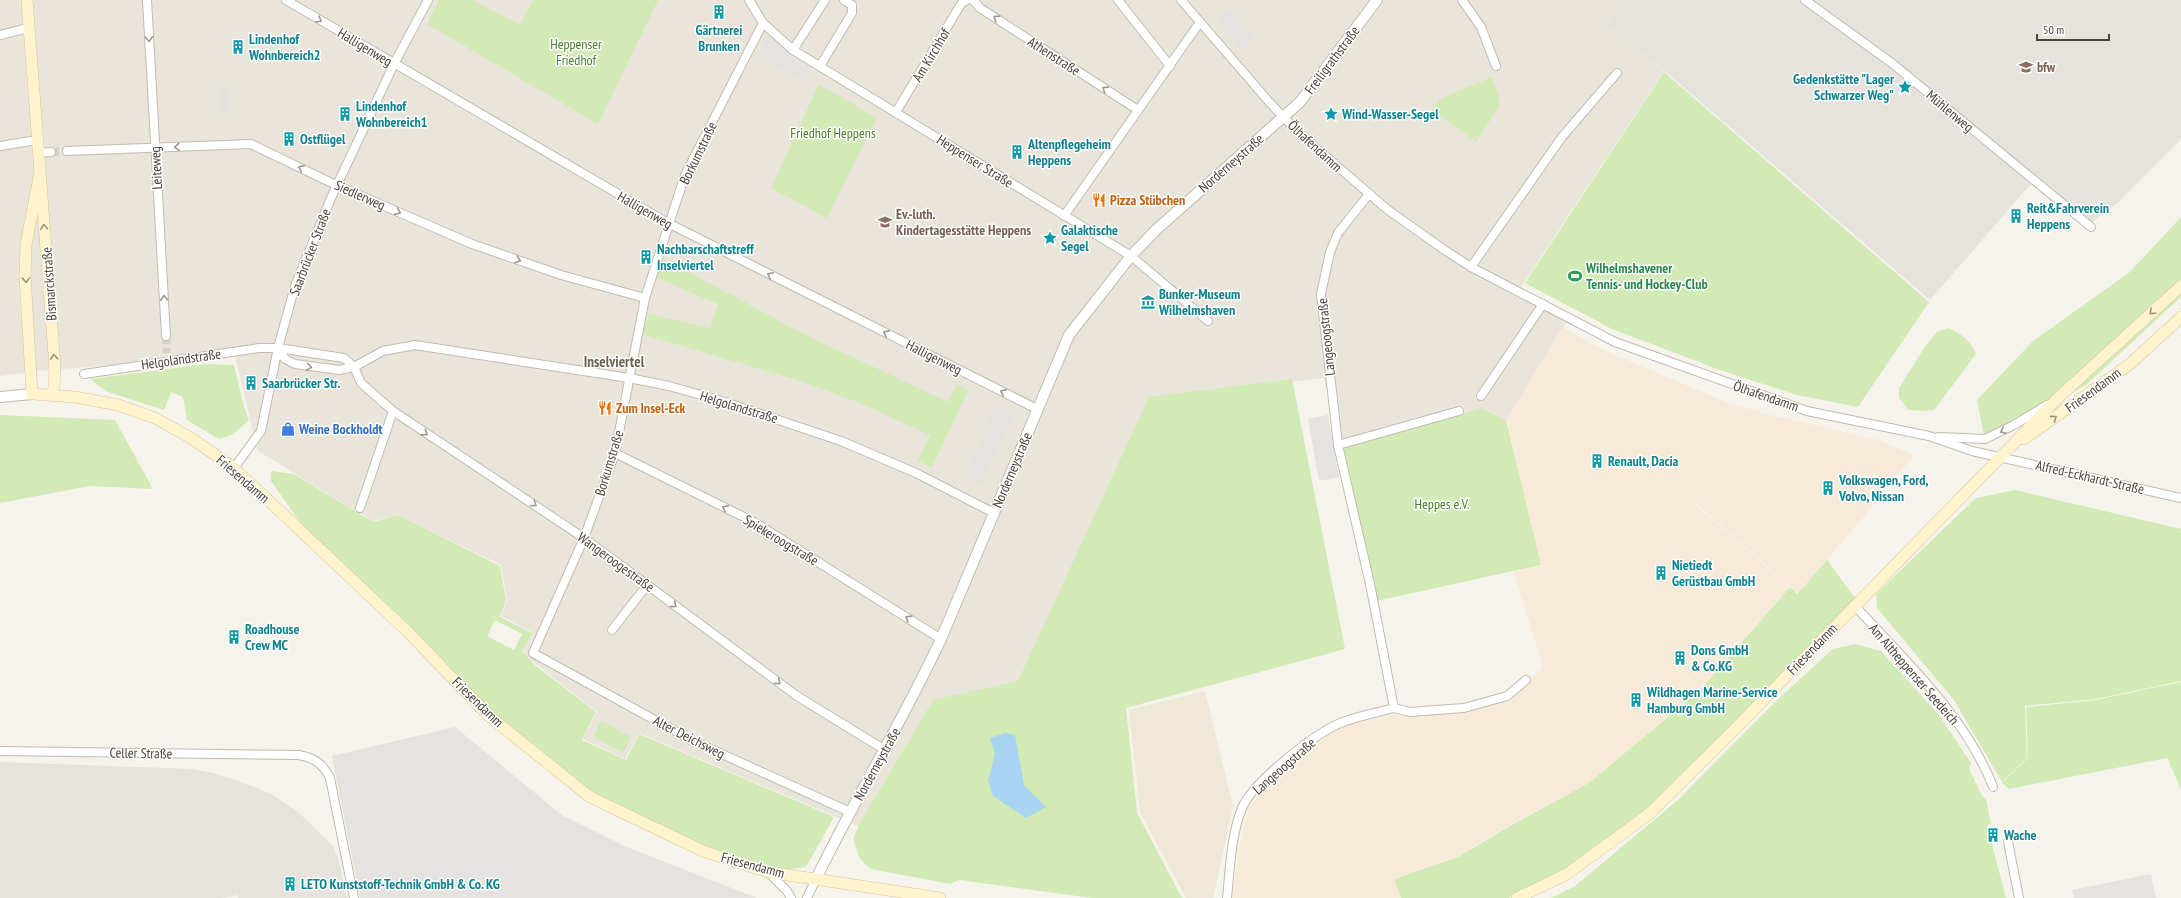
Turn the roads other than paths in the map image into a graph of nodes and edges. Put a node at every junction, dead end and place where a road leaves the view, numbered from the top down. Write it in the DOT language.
graph roads {
  1 [pos="27,0"];
  2 [pos="147,0"];
  3 [pos="286,0"];
  4 [pos="428,0"];
  5 [pos="749,0"];
  6 [pos="825,0"];
  7 [pos="844,0"];
  8 [pos="967,0"];
  9 [pos="973,0"];
  10 [pos="1118,0"];
  11 [pos="1181,0"];
  12 [pos="1377,0"];
  13 [pos="1462,0"];
  14 [pos="1805,0"];
  15 [pos="1200,22"];
  16 [pos="764,23"];
  17 [pos="28,28"];
  18 [pos="0,35"];
  19 [pos="793,50"];
  20 [pos="394,64"];
  21 [pos="820,66"];
  22 [pos="1170,66"];
  23 [pos="1496,66"];
  24 [pos="1617,72"];
  25 [pos="1138,110"];
  26 [pos="896,112"];
  27 [pos="1284,117"];
  28 [pos="37,140"];
  29 [pos="0,146"];
  30 [pos="155,148"];
  31 [pos="67,151"];
  32 [pos="51,152"];
  33 [pos="38,153"];
  34 [pos="40,172"];
  35 [pos="336,185"];
  36 [pos="1369,194"];
  37 [pos="1064,216"];
  38 [pos="668,223"];
  39 [pos="2091,227"];
  40 [pos="1131,256"];
  41 [pos="1471,267"];
  42 [pos="2181,286"];
  43 [pos="645,298"];
  44 [pos="1543,304"];
  45 [pos="2181,317"];
  46 [pos="1208,321"];
  47 [pos="166,336"];
  48 [pos="278,348"];
  49 [pos="354,367"];
  50 [pos="84,374"];
  51 [pos="55,376"];
  52 [pos="629,378"];
  53 [pos="32,394"];
  54 [pos="51,395"];
  55 [pos="1481,396"];
  56 [pos="2060,396"];
  57 [pos="0,397"];
  58 [pos="75,397"];
  59 [pos="1037,409"];
  60 [pos="393,411"];
  61 [pos="1459,411"];
  62 [pos="1929,436"];
  63 [pos="1338,445"];
  64 [pos="615,453"];
  65 [pos="2000,457"];
  66 [pos="234,468"];
  67 [pos="2181,498"];
  68 [pos="360,508"];
  69 [pos="994,513"];
  70 [pos="584,538"];
  71 [pos="647,584"];
  72 [pos="1854,605"];
  73 [pos="612,630"];
  74 [pos="941,639"];
  75 [pos="533,653"];
  76 [pos="1526,680"];
  77 [pos="1394,708"];
  78 [pos="885,750"];
  79 [pos="0,751"];
  80 [pos="1993,787"];
  81 [pos="850,812"];
  82 [pos="2008,842"];
  83 [pos="768,872"];
  84 [pos="816,880"];
  85 [pos="354,898"];
  86 [pos="791,898"];
  87 [pos="807,898"];
  88 [pos="940,898"];
  89 [pos="1227,898"];
  90 [pos="1518,898"];
  91 [pos="2019,898"];
  1 -- 17 [label="main road, Bismarckstraße"];
  2 -- 30 [label="street, Leiteweg, one-way"];
  3 -- 20 [label="street, Halligenweg, one-way"];
  4 -- 20 [label="street, Saarbrücker Straße"];
  5 -- 16 [label="street, Heppenser Straße"];
  6 -- 19 [label="street"];
  7 -- 21 [label="street"];
  8 -- 26 [label="street, Am Kirchhof"];
  25 -- 9 [label="street, Athenstraße, one-way"];
  10 -- 22 [label="street"];
  11 -- 15 [label="street, Ölhafendamm"];
  12 -- 27 [label="street, Freiligrathstraße"];
  13 -- 23 [label="street"];
  14 -- 39 [label="street, Mühlenweg"];
  15 -- 22 [label="street"];
  15 -- 27 [label="street, Ölhafendamm"];
  16 -- 19 [label="street, Heppenser Straße"];
  16 -- 38 [label="street, Borkumstraße"];
  17 -- 18 [label="street"];
  17 -- 28 [label="main road, Bismarckstraße"];
  19 -- 21 [label="street, Heppenser Straße"];
  20 -- 35 [label="street, Saarbrücker Straße"];
  20 -- 38 [label="street, Halligenweg"];
  21 -- 26 [label="street, Heppenser Straße"];
  22 -- 25 [label="street"];
  24 -- 41 [label="street"];
  25 -- 37 [label="street"];
  26 -- 37 [label="street, Heppenser Straße"];
  27 -- 36 [label="street, Ölhafendamm"];
  27 -- 40 [label="street, Norderneystraße"];
  28 -- 29 [label="street"];
  28 -- 33 [label="main road, Bismarckstraße"];
  30 -- 31 [label="street, Siedlerweg"];
  35 -- 30 [label="street, Siedlerweg, one-way"];
  47 -- 30 [label="street, Leiteweg, one-way"];
  32 -- 33 [label="street"];
  33 -- 34 [label="main road, Bismarckstraße"];
  51 -- 34 [label="main road, Bismarckstraße, one-way"];
  34 -- 53 [label="main road, Bismarckstraße, one-way"];
  35 -- 43 [label="street, Siedlerweg, one-way"];
  35 -- 48 [label="street, Saarbrücker Straße"];
  36 -- 41 [label="street, Ölhafendamm"];
  36 -- 63 [label="street, Langeoogstraße"];
  37 -- 40 [label="street, Heppenser Straße"];
  38 -- 43 [label="street, Borkumstraße"];
  59 -- 38 [label="street, Halligenweg, one-way"];
  40 -- 46 [label="street, Heppenser Straße"];
  40 -- 59 [label="street, Norderneystraße"];
  41 -- 44 [label="street, Ölhafendamm"];
  42 -- 56 [label="main road, Friesendamm, one-way"];
  43 -- 52 [label="street, Borkumstraße"];
  44 -- 55 [label="street"];
  44 -- 62 [label="street, Ölhafendamm"];
  65 -- 45 [label="main road, Friesendamm, one-way"];
  48 -- 49 [label="street, Helgolandstraße"];
  48 -- 49 [label="street, Helgolandstraße, one-way"];
  48 -- 50 [label="street, Helgolandstraße"];
  48 -- 66 [label="street, Saarbrücker Straße"];
  49 -- 52 [label="street, Helgolandstraße"];
  49 -- 60 [label="street, Wangeroogestraße"];
  51 -- 54 [label="main road, Bismarckstraße"];
  51 -- 58 [label="main road, Friesendamm"];
  52 -- 64 [label="street, Borkumstraße"];
  52 -- 69 [label="street, Helgolandstraße"];
  53 -- 54 [label="main road, Friesendamm"];
  53 -- 57 [label="street"];
  54 -- 58 [label="main road, Friesendamm"];
  56 -- 62 [label="street, Friesendamm, one-way"];
  56 -- 65 [label="main road, Friesendamm"];
  58 -- 66 [label="main road, Friesendamm"];
  59 -- 69 [label="street, Norderneystraße"];
  60 -- 68 [label="street"];
  60 -- 70 [label="street, Wangeroogestraße, one-way"];
  61 -- 63 [label="street"];
  62 -- 65 [label="street, Ölhafendamm"];
  63 -- 77 [label="street, Langeoogstraße"];
  64 -- 70 [label="street, Borkumstraße"];
  74 -- 64 [label="street, Spiekeroogstraße, one-way"];
  65 -- 67 [label="street, Alfred-Eckhardt-Straße"];
  65 -- 72 [label="main road, Friesendamm"];
  66 -- 83 [label="main road, Friesendamm"];
  69 -- 74 [label="street, Norderneystraße"];
  70 -- 71 [label="street, Wangeroogestraße"];
  70 -- 75 [label="street, Borkumstraße"];
  71 -- 73 [label="street"];
  71 -- 78 [label="street, Wangeroogestraße, one-way"];
  72 -- 80 [label="street, Am Altheppenser Seedeich"];
  72 -- 90 [label="main road, Friesendamm"];
  74 -- 78 [label="street, Norderneystraße"];
  75 -- 81 [label="street, Alter Deichsweg"];
  76 -- 77 [label="street, Langeoogstraße"];
  77 -- 89 [label="street, Langeoogstraße"];
  78 -- 81 [label="street, Norderneystraße"];
  79 -- 85 [label="street, Celler Straße"];
  81 -- 84 [label="street, Norderneystraße"];
  82 -- 91 [label="street"];
  83 -- 84 [label="main road, Friesendamm"];
  83 -- 86 [label="street"];
  84 -- 87 [label="street"];
  84 -- 88 [label="main road, Friesendamm"];
}
